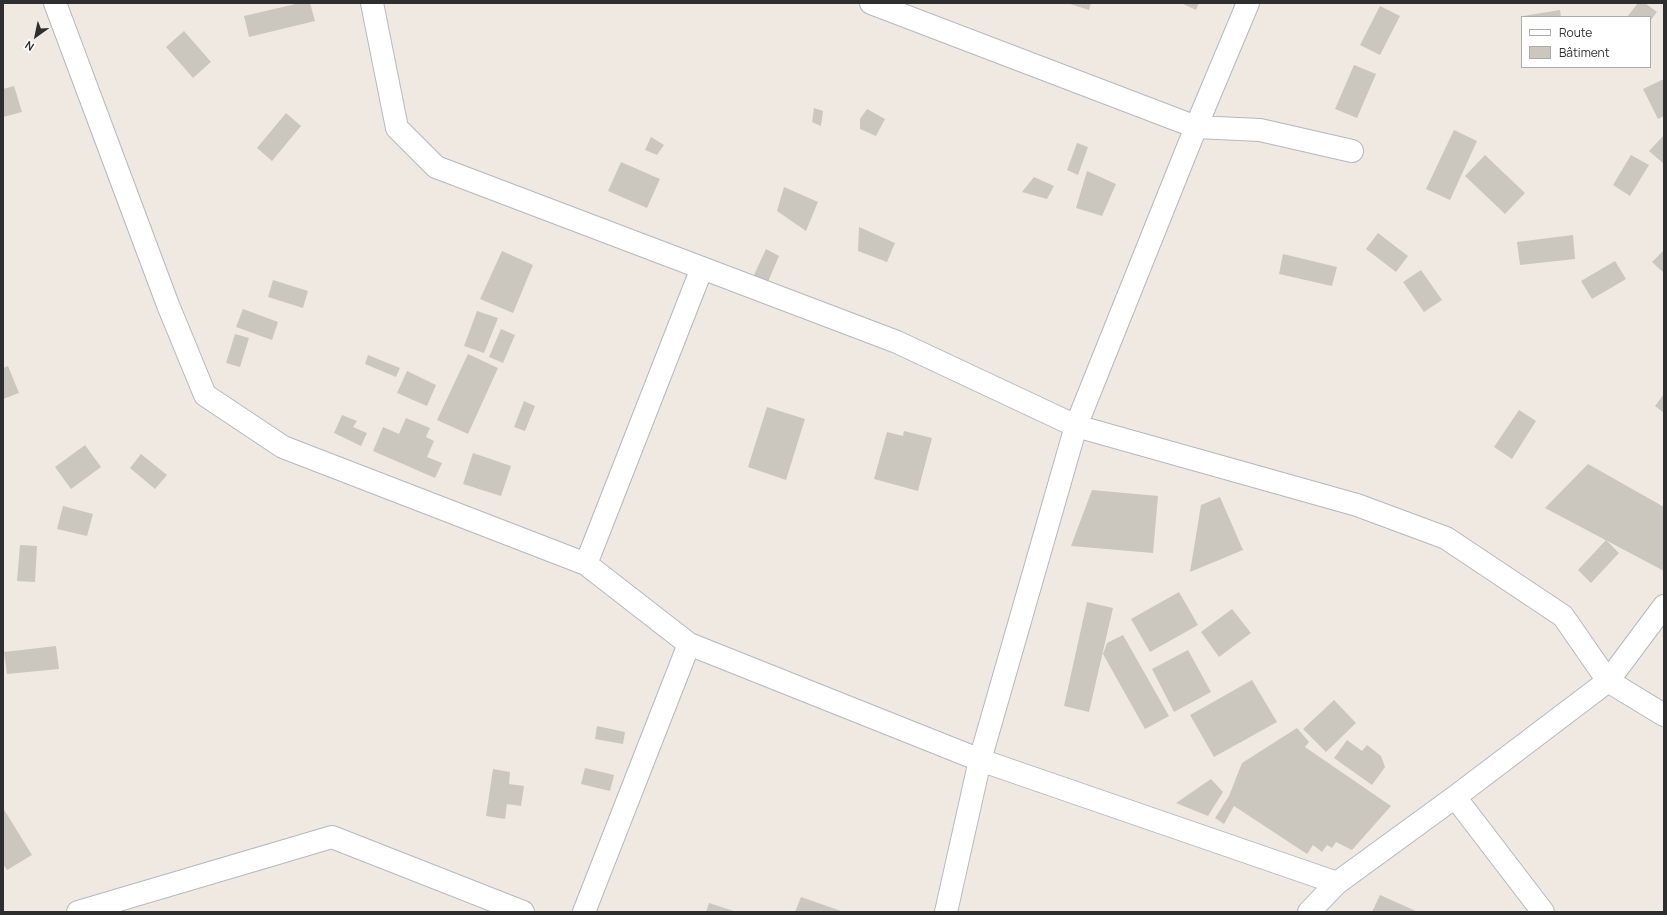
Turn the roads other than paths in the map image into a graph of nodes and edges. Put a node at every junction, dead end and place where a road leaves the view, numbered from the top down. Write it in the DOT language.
graph roads {
  1 [pos="55,3"];
  2 [pos="372,3"];
  3 [pos="871,3"];
  4 [pos="1248,3"];
  5 [pos="1196,127"];
  6 [pos="1352,151"];
  7 [pos="702,268"];
  8 [pos="1076,426"];
  9 [pos="586,564"];
  10 [pos="1664,606"];
  11 [pos="689,644"];
  12 [pos="1608,681"];
  13 [pos="1664,715"];
  14 [pos="980,760"];
  15 [pos="1455,797"];
  16 [pos="1337,883"];
  17 [pos="78,912"];
  18 [pos="523,912"];
  19 [pos="584,912"];
  20 [pos="946,912"];
  21 [pos="1309,912"];
  22 [pos="1543,912"];
  1 -- 9 [label="street"];
  2 -- 7 [label="street"];
  3 -- 5 [label="street"];
  4 -- 5 [label="street"];
  5 -- 6 [label="street"];
  5 -- 8 [label="street"];
  7 -- 8 [label="street"];
  7 -- 9 [label="street"];
  8 -- 12 [label="street"];
  8 -- 14 [label="street"];
  9 -- 11 [label="street"];
  10 -- 12 [label="street"];
  11 -- 14 [label="street"];
  11 -- 19 [label="street"];
  12 -- 13 [label="street"];
  12 -- 15 [label="street"];
  14 -- 16 [label="street"];
  14 -- 20 [label="street"];
  15 -- 16 [label="street"];
  15 -- 22 [label="street"];
  16 -- 21 [label="street"];
  17 -- 18 [label="street"];
}
